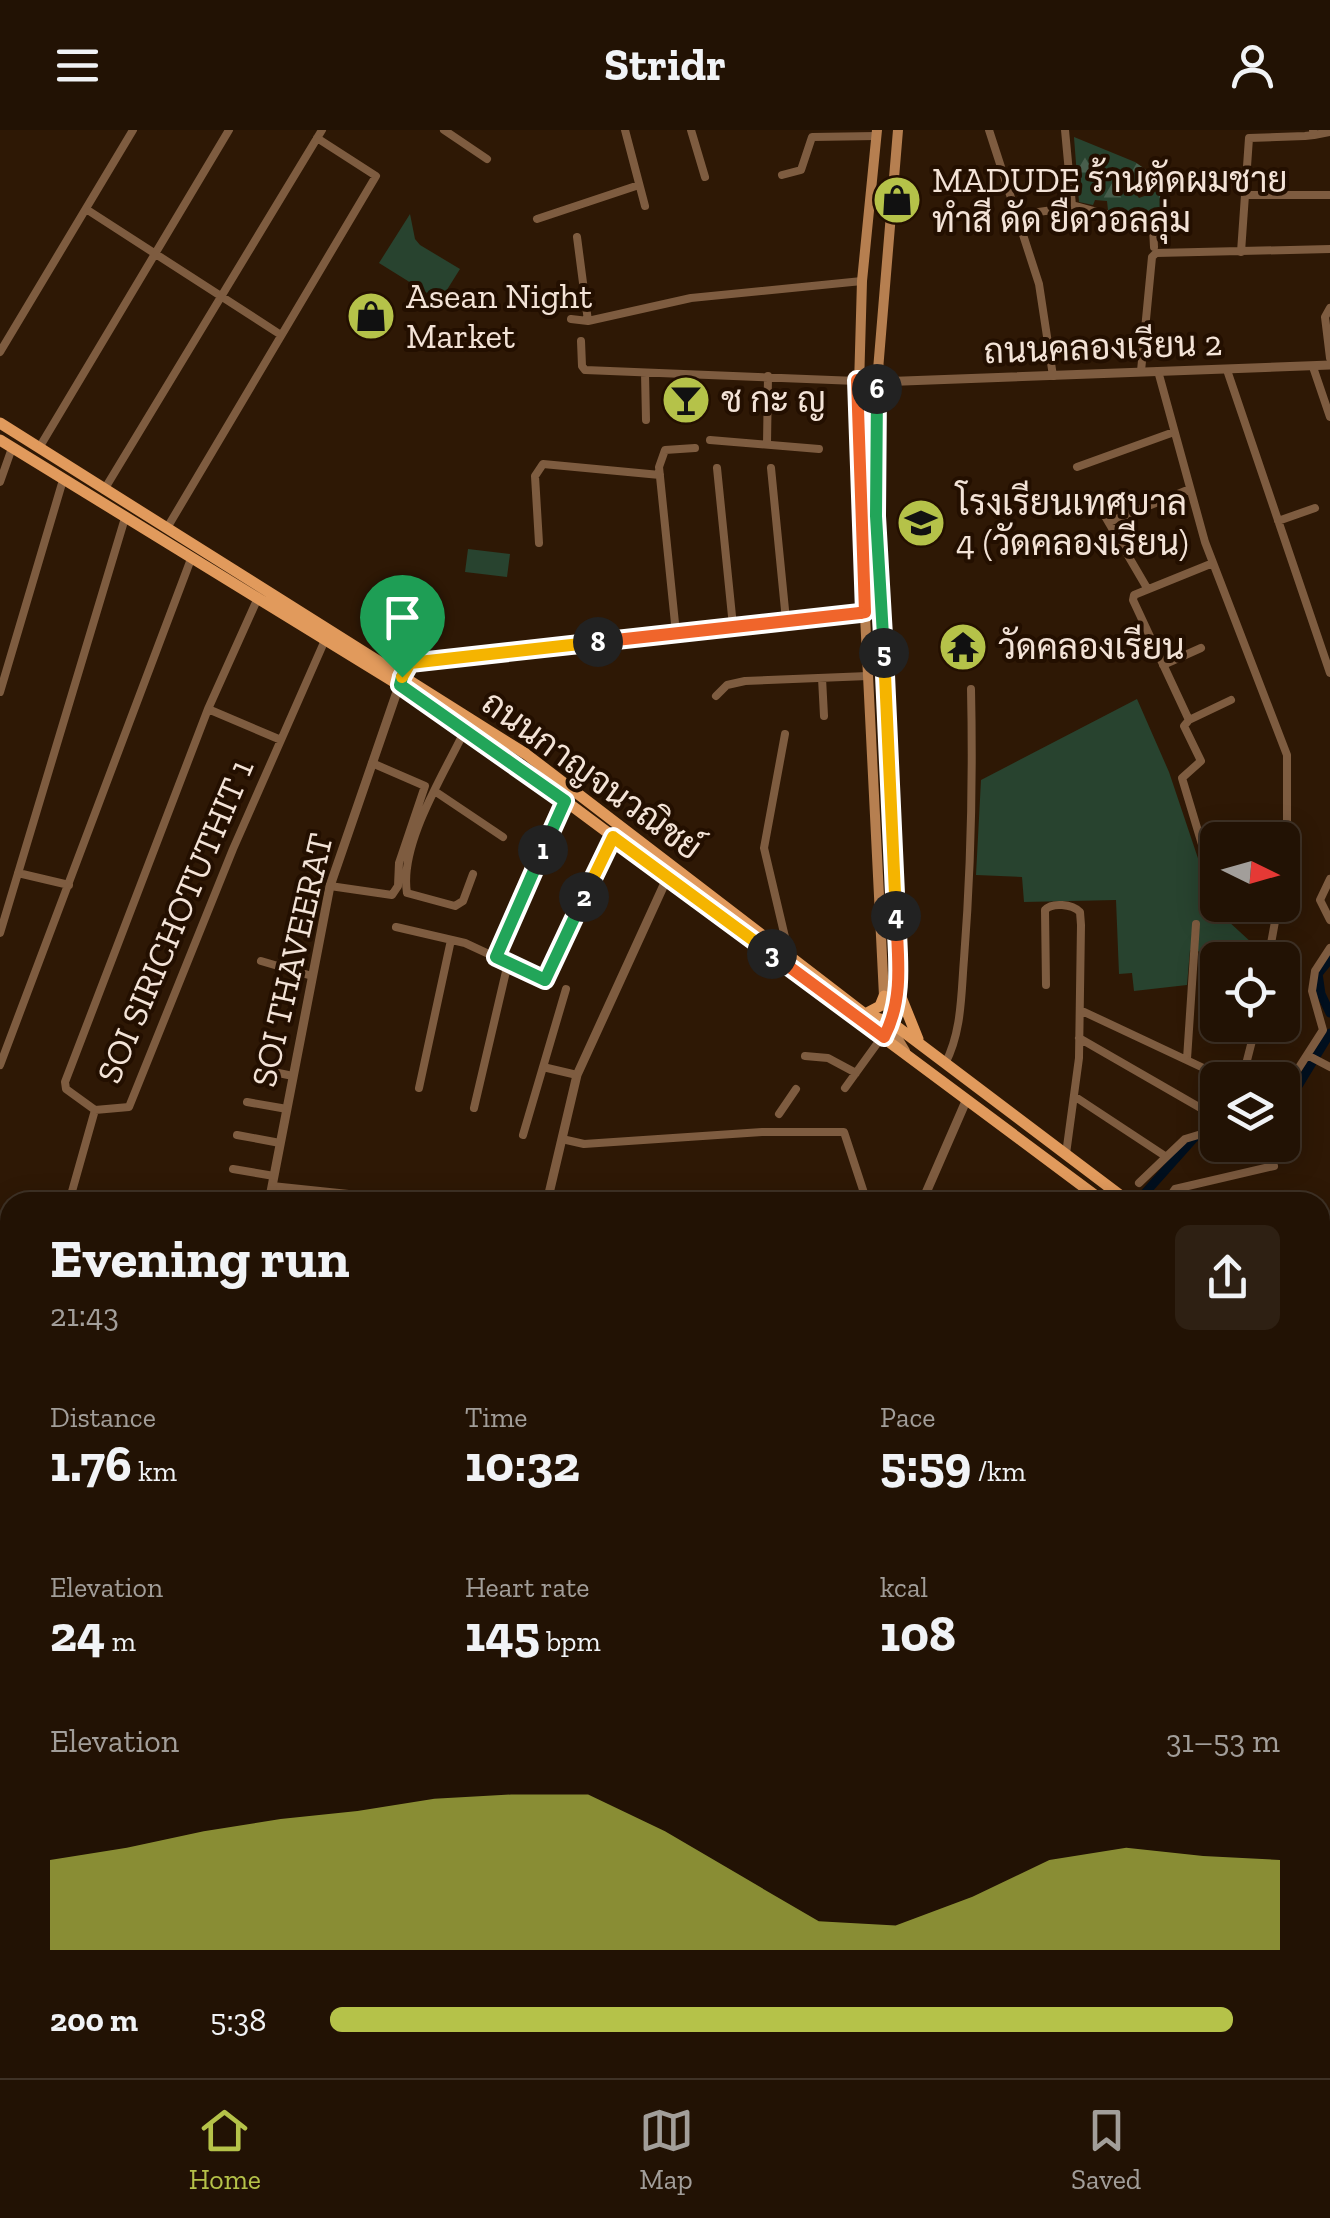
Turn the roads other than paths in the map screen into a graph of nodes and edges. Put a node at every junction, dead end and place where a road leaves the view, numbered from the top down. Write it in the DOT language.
graph roads {
  1 [pos="133,130"];
  2 [pos="229,130"];
  3 [pos="444,130"];
  4 [pos="625,130"];
  5 [pos="691,130"];
  6 [pos="898,130"];
  7 [pos="990,130"];
  8 [pos="1065,130"];
  9 [pos="1314,132"];
  10 [pos="1330,132"];
  11 [pos="876,133"];
  12 [pos="319,134"];
  13 [pos="487,159"];
  14 [pos="782,175"];
  15 [pos="705,177"];
  16 [pos="639,185"];
  17 [pos="1244,195"];
  18 [pos="1330,195"];
  19 [pos="1072,205"];
  20 [pos="644,206"];
  21 [pos="86,209"];
  22 [pos="1018,217"];
  23 [pos="538,219"];
  24 [pos="577,237"];
  25 [pos="1154,247"];
  26 [pos="1330,249"];
  27 [pos="1241,252"];
  28 [pos="156,255"];
  29 [pos="862,281"];
  30 [pos="221,296"];
  31 [pos="1330,308"];
  32 [pos="571,319"];
  33 [pos="588,321"];
  34 [pos="281,335"];
  35 [pos="581,341"];
  36 [pos="0,352"];
  37 [pos="1330,362"];
  38 [pos="1313,366"];
  39 [pos="1227,370"];
  40 [pos="1141,371"];
  41 [pos="1158,371"];
  42 [pos="645,372"];
  43 [pos="768,376"];
  44 [pos="1053,376"];
  45 [pos="857,380"];
  46 [pos="877,382"];
  47 [pos="1330,417"];
  48 [pos="646,420"];
  49 [pos="0,423"];
  50 [pos="1174,432"];
  51 [pos="0,440"];
  52 [pos="710,440"];
  53 [pos="767,444"];
  54 [pos="12,448"];
  55 [pos="695,448"];
  56 [pos="819,449"];
  57 [pos="35,454"];
  58 [pos="1078,467"];
  59 [pos="717,468"];
  60 [pos="771,468"];
  61 [pos="660,475"];
  62 [pos="64,480"];
  63 [pos="0,482"];
  64 [pos="1190,489"];
  65 [pos="102,497"];
  66 [pos="1100,506"];
  67 [pos="1316,508"];
  68 [pos="125,518"];
  69 [pos="1278,520"];
  70 [pos="1108,522"];
  71 [pos="166,530"];
  72 [pos="538,543"];
  73 [pos="191,559"];
  74 [pos="1213,563"];
  75 [pos="1147,588"];
  76 [pos="257,600"];
  77 [pos="865,612"];
  78 [pos="786,620"];
  79 [pos="732,626"];
  80 [pos="676,633"];
  81 [pos="325,640"];
  82 [pos="1201,648"];
  83 [pos="1163,664"];
  84 [pos="1330,673"];
  85 [pos="868,676"];
  86 [pos="822,678"];
  87 [pos="401,681"];
  88 [pos="971,690"];
  89 [pos="0,692"];
  90 [pos="716,696"];
  91 [pos="1230,700"];
  92 [pos="208,710"];
  93 [pos="886,713"];
  94 [pos="870,714"];
  95 [pos="824,716"];
  96 [pos="1188,720"];
  97 [pos="465,730"];
  98 [pos="786,734"];
  99 [pos="281,740"];
  100 [pos="372,764"];
  101 [pos="436,792"];
  102 [pos="565,801"];
  103 [pos="1288,822"];
  104 [pos="502,837"];
  105 [pos="613,837"];
  106 [pos="1200,838"];
  107 [pos="18,873"];
  108 [pos="473,874"];
  109 [pos="668,876"];
  110 [pos="1330,879"];
  111 [pos="68,886"];
  112 [pos="330,886"];
  113 [pos="1330,920"];
  114 [pos="1196,924"];
  115 [pos="396,927"];
  116 [pos="0,933"];
  117 [pos="451,940"];
  118 [pos="1330,948"];
  119 [pos="789,956"];
  120 [pos="496,957"];
  121 [pos="261,961"];
  122 [pos="508,963"];
  123 [pos="312,976"];
  124 [pos="1046,985"];
  125 [pos="566,989"];
  126 [pos="899,992"];
  127 [pos="884,996"];
  128 [pos="1080,1010"];
  129 [pos="862,1016"];
  130 [pos="892,1023"];
  131 [pos="884,1037"];
  132 [pos="1080,1038"];
  133 [pos="921,1046"];
  134 [pos="806,1056"];
  135 [pos="908,1056"];
  136 [pos="1310,1056"];
  137 [pos="1187,1059"];
  138 [pos="945,1064"];
  139 [pos="0,1065"];
  140 [pos="1200,1066"];
  141 [pos="543,1068"];
  142 [pos="1329,1068"];
  143 [pos="259,1070"];
  144 [pos="1300,1070"];
  145 [pos="856,1073"];
  146 [pos="293,1076"];
  147 [pos="578,1076"];
  148 [pos="419,1088"];
  149 [pos="845,1088"];
  150 [pos="796,1089"];
  151 [pos="1074,1096"];
  152 [pos="966,1101"];
  153 [pos="247,1102"];
  154 [pos="474,1108"];
  155 [pos="1200,1108"];
  156 [pos="287,1109"];
  157 [pos="96,1110"];
  158 [pos="779,1114"];
  159 [pos="523,1134"];
  160 [pos="1200,1134"];
  161 [pos="237,1136"];
  162 [pos="562,1140"];
  163 [pos="280,1143"];
  164 [pos="1066,1154"];
  165 [pos="1165,1156"];
  166 [pos="1274,1166"];
  167 [pos="233,1169"];
  168 [pos="273,1181"];
  169 [pos="1139,1183"];
  170 [pos="73,1192"];
  171 [pos="271,1192"];
  172 [pos="350,1192"];
  173 [pos="549,1192"];
  174 [pos="864,1192"];
  175 [pos="926,1192"];
  176 [pos="1090,1192"];
  177 [pos="1115,1192"];
  178 [pos="1173,1192"];
  1 -- 21 [label="street"];
  2 -- 28 [label="street"];
  3 -- 13 [label="street"];
  4 -- 16 [label="street"];
  5 -- 15 [label="street"];
  6 -- 46 [label="main road"];
  7 -- 22 [label="street"];
  8 -- 19 [label="street"];
  9 -- 10 [label="street"];
  9 -- 17 [label="street"];
  11 -- 14 [label="street"];
  11 -- 29 [label="main road"];
  12 -- 30 [label="street"];
  12 -- 34 [label="street"];
  16 -- 20 [label="street"];
  16 -- 23 [label="street"];
  17 -- 18 [label="street"];
  17 -- 27 [label="street"];
  19 -- 22 [label="street"];
  19 -- 25 [label="street"];
  21 -- 28 [label="street"];
  21 -- 36 [label="street"];
  22 -- 44 [label="street"];
  24 -- 33 [label="street"];
  26 -- 27 [label="street"];
  27 -- 40 [label="street"];
  28 -- 30 [label="street"];
  28 -- 57 [label="street"];
  29 -- 33 [label="street"];
  29 -- 45 [label="main road"];
  30 -- 34 [label="street"];
  30 -- 65 [label="street"];
  31 -- 37 [label="street"];
  32 -- 33 [label="street"];
  34 -- 71 [label="street"];
  35 -- 42 [label="street"];
  37 -- 38 [label="street, ถนนคลองเรียน 2"];
  38 -- 39 [label="street, ถนนคลองเรียน 2"];
  38 -- 47 [label="street"];
  39 -- 41 [label="street, ถนนคลองเรียน 2"];
  39 -- 69 [label="street"];
  40 -- 41 [label="street, ถนนคลองเรียน 2"];
  40 -- 44 [label="street, ถนนคลองเรียน 2"];
  41 -- 50 [label="street"];
  42 -- 43 [label="street"];
  42 -- 48 [label="street"];
  43 -- 45 [label="street"];
  43 -- 53 [label="street"];
  44 -- 46 [label="street, ถนนคลองเรียน 2"];
  45 -- 46 [label="main road"];
  45 -- 77 [label="main road"];
  46 -- 93 [label="main road"];
  49 -- 57 [label="main road, ถนนกาญจนวณิชย์"];
  50 -- 58 [label="street"];
  50 -- 64 [label="street"];
  51 -- 54 [label="main road, ถนนกาญจนวณิชย์"];
  52 -- 53 [label="street"];
  53 -- 56 [label="street"];
  54 -- 57 [label="main road, ถนนกาญจนวณิชย์"];
  54 -- 63 [label="street"];
  55 -- 61 [label="street"];
  57 -- 62 [label="main road, ถนนกาญจนวณิชย์"];
  57 -- 65 [label="main road, ถนนกาญจนวณิชย์"];
  59 -- 79 [label="street"];
  60 -- 78 [label="street"];
  61 -- 72 [label="street"];
  61 -- 80 [label="street"];
  62 -- 65 [label="main road, ถนนกาญจนวณิชย์"];
  62 -- 89 [label="street"];
  64 -- 70 [label="street"];
  64 -- 74 [label="street"];
  65 -- 68 [label="main road, ถนนกาญจนวณิชย์"];
  65 -- 71 [label="main road, ถนนกาญจนวณิชย์"];
  66 -- 70 [label="street"];
  67 -- 69 [label="street"];
  68 -- 73 [label="main road, ถนนกาญจนวณิชย์"];
  68 -- 107 [label="street"];
  69 -- 84 [label="street"];
  70 -- 75 [label="street"];
  71 -- 87 [label="main road, ถนนกาญจนวณิชย์"];
  73 -- 76 [label="main road, ถนนกาญจนวณิชย์"];
  73 -- 111 [label="street"];
  74 -- 75 [label="street"];
  74 -- 103 [label="street"];
  75 -- 83 [label="street"];
  76 -- 81 [label="main road, ถนนกาญจนวณิชย์"];
  76 -- 92 [label="street"];
  77 -- 78 [label="street"];
  77 -- 85 [label="main road"];
  78 -- 79 [label="street"];
  79 -- 80 [label="street"];
  80 -- 87 [label="street"];
  81 -- 87 [label="main road, ถนนกาญจนวณิชย์"];
  81 -- 99 [label="street, SOI SIRICHOTUTHIT 1"];
  82 -- 83 [label="street"];
  83 -- 96 [label="street"];
  85 -- 86 [label="street"];
  85 -- 94 [label="main road"];
  86 -- 90 [label="street"];
  86 -- 95 [label="street"];
  87 -- 97 [label="main road, ถนนกาญจนวณิชย์"];
  87 -- 100 [label="street, SOI THAVEERAT"];
  87 -- 119 [label="main road, ถนนกาญจนวณิชย์"];
  88 -- 138 [label="street"];
  91 -- 96 [label="street"];
  92 -- 99 [label="street"];
  92 -- 157 [label="street"];
  93 -- 94 [label="main road"];
  93 -- 126 [label="main road"];
  94 -- 127 [label="main road"];
  96 -- 106 [label="street"];
  97 -- 101 [label="street"];
  97 -- 102 [label="main road, ถนนกาญจนวณิชย์"];
  98 -- 119 [label="street"];
  99 -- 157 [label="street, SOI SIRICHOTUTHIT 1"];
  100 -- 112 [label="street, SOI THAVEERAT"];
  100 -- 112 [label="street"];
  101 -- 104 [label="street"];
  101 -- 108 [label="street"];
  102 -- 105 [label="main road, ถนนกาญจนวณิชย์"];
  102 -- 120 [label="street"];
  105 -- 109 [label="main road, ถนนกาญจนวณิชย์"];
  105 -- 122 [label="street"];
  107 -- 111 [label="street"];
  107 -- 116 [label="street"];
  109 -- 129 [label="main road, ถนนกาญจนวณิชย์"];
  109 -- 147 [label="street"];
  110 -- 113 [label="street"];
  111 -- 139 [label="street"];
  112 -- 123 [label="street, SOI THAVEERAT"];
  114 -- 137 [label="street"];
  115 -- 117 [label="street"];
  117 -- 120 [label="street"];
  117 -- 148 [label="street"];
  118 -- 136 [label="street"];
  119 -- 129 [label="main road, ถนนกาญจนวณิชย์"];
  120 -- 122 [label="street"];
  121 -- 123 [label="street"];
  122 -- 154 [label="street"];
  123 -- 146 [label="street, SOI THAVEERAT"];
  124 -- 128 [label="street"];
  125 -- 141 [label="street"];
  126 -- 130 [label="main road"];
  126 -- 133 [label="main road"];
  127 -- 129 [label="main road"];
  127 -- 130 [label="main road"];
  128 -- 132 [label="street"];
  128 -- 137 [label="street"];
  129 -- 130 [label="main road, ถนนกาญจนวณิชย์"];
  129 -- 131 [label="main road, ถนนกาญจนวณิชย์"];
  130 -- 131 [label="street"];
  130 -- 133 [label="main road, ถนนกาญจนวณิชย์"];
  130 -- 135 [label="main road"];
  131 -- 135 [label="main road, ถนนกาญจนวณิชย์"];
  131 -- 145 [label="street"];
  132 -- 151 [label="street"];
  132 -- 155 [label="street"];
  133 -- 138 [label="main road, ถนนกาญจนวณิชย์"];
  134 -- 145 [label="street"];
  135 -- 152 [label="main road, ถนนกาญจนวณิชย์"];
  136 -- 142 [label="street"];
  136 -- 144 [label="street"];
  137 -- 140 [label="street"];
  138 -- 164 [label="main road, ถนนกาญจนวณิชย์"];
  141 -- 147 [label="street"];
  141 -- 159 [label="street"];
  143 -- 146 [label="street"];
  145 -- 149 [label="street"];
  146 -- 156 [label="street, SOI THAVEERAT"];
  147 -- 162 [label="street"];
  150 -- 158 [label="street"];
  151 -- 164 [label="street"];
  151 -- 165 [label="street"];
  152 -- 175 [label="street"];
  152 -- 176 [label="main road, ถนนกาญจนวณิชย์"];
  153 -- 156 [label="street"];
  156 -- 163 [label="street, SOI THAVEERAT"];
  157 -- 170 [label="street, SOI SIRICHOTUTHIT 1"];
  160 -- 165 [label="street"];
  161 -- 163 [label="street"];
  162 -- 173 [label="street"];
  162 -- 174 [label="street"];
  163 -- 168 [label="street, SOI THAVEERAT"];
  164 -- 177 [label="main road, ถนนกาญจนวณิชย์"];
  165 -- 169 [label="street"];
  166 -- 178 [label="street"];
  167 -- 168 [label="street"];
  168 -- 171 [label="street, SOI THAVEERAT"];
  168 -- 172 [label="street"];
}
